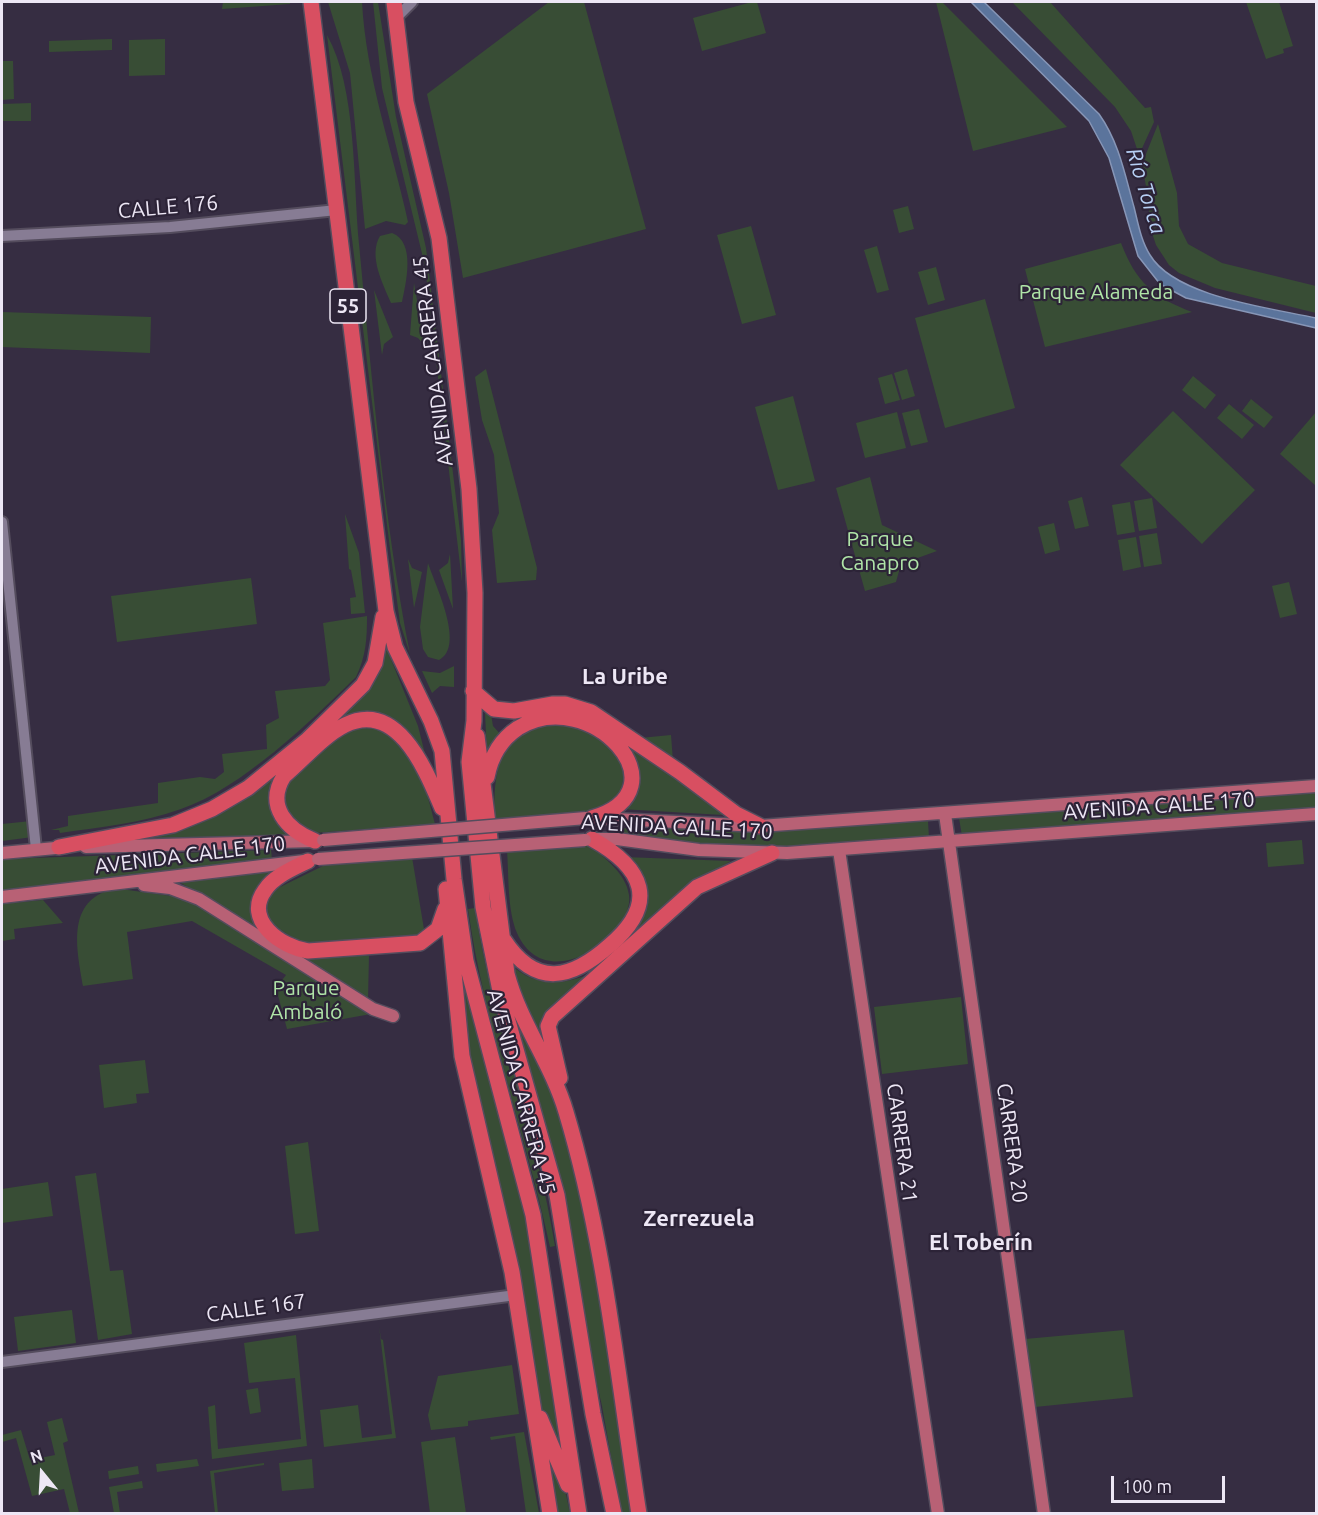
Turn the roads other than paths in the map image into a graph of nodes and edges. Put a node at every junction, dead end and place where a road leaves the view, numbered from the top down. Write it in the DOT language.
graph roads {
  1 [pos="311,2"];
  2 [pos="394,2"];
  3 [pos="412,2"];
  4 [pos="396,18"];
  5 [pos="337,210"];
  6 [pos="2,236"];
  7 [pos="2,522"];
  8 [pos="384,600"];
  9 [pos="413,686"];
  10 [pos="473,691"];
  11 [pos="474,721"];
  12 [pos="1317,786"];
  13 [pos="485,798"];
  14 [pos="441,808"];
  15 [pos="945,814"];
  16 [pos="1317,814"];
  17 [pos="589,818"];
  18 [pos="760,826"];
  19 [pos="588,839"];
  20 [pos="319,840"];
  21 [pos="949,841"];
  22 [pos="59,847"];
  23 [pos="36,849"];
  24 [pos="839,850"];
  25 [pos="2,853"];
  26 [pos="772,853"];
  27 [pos="313,860"];
  28 [pos="119,883"];
  29 [pos="2,897"];
  30 [pos="447,903"];
  31 [pos="501,936"];
  32 [pos="393,1016"];
  33 [pos="566,1110"];
  34 [pos="516,1295"];
  35 [pos="2,1362"];
  36 [pos="531,1396"];
  37 [pos="579,1513"];
  38 [pos="550,1514"];
  39 [pos="614,1514"];
  40 [pos="639,1514"];
  41 [pos="938,1514"];
  42 [pos="1044,1514"];
  1 -- 5 [label="highway, AVENIDA CARRERA 45 / 55"];
  2 -- 4 [label="highway, AVENIDA CARRERA 45"];
  3 -- 4 [label="street"];
  4 -- 10 [label="highway, AVENIDA CARRERA 45"];
  5 -- 6 [label="street, CALLE 176"];
  5 -- 8 [label="highway, AVENIDA CARRERA 45 / 55"];
  7 -- 23 [label="street"];
  8 -- 9 [label="highway, AVENIDA CARRERA 45"];
  8 -- 22 [label="highway"];
  9 -- 14 [label="highway, AVENIDA CARRERA 45"];
  9 -- 37 [label="highway, AVENIDA CARRERA 45"];
  10 -- 11 [label="highway, AVENIDA CARRERA 45"];
  10 -- 18 [label="highway"];
  11 -- 13 [label="highway, AVENIDA CARRERA 45"];
  11 -- 39 [label="highway, AVENIDA CARRERA 45"];
  12 -- 15 [label="main road, AVENIDA CALLE 170"];
  13 -- 17 [label="highway"];
  13 -- 31 [label="highway, AVENIDA CARRERA 45"];
  14 -- 20 [label="highway"];
  14 -- 30 [label="highway, AVENIDA CARRERA 45"];
  15 -- 18 [label="main road, AVENIDA CALLE 170"];
  15 -- 21 [label="main road, CARRERA 20"];
  16 -- 21 [label="main road, AVENIDA CALLE 170"];
  17 -- 18 [label="main road, AVENIDA CALLE 170"];
  17 -- 20 [label="main road, AVENIDA CALLE 170, bridge"];
  19 -- 26 [label="main road, AVENIDA CALLE 170"];
  19 -- 27 [label="main road, AVENIDA CALLE 170, bridge"];
  19 -- 31 [label="highway"];
  20 -- 22 [label="main road, AVENIDA CALLE 170"];
  21 -- 24 [label="main road, AVENIDA CALLE 170"];
  21 -- 42 [label="main road, CARRERA 20"];
  22 -- 23 [label="main road, AVENIDA CALLE 170"];
  23 -- 25 [label="main road, AVENIDA CALLE 170"];
  24 -- 26 [label="main road, AVENIDA CALLE 170"];
  24 -- 41 [label="main road, CARRERA 21"];
  26 -- 33 [label="highway"];
  27 -- 28 [label="main road, AVENIDA CALLE 170"];
  27 -- 30 [label="highway"];
  28 -- 29 [label="main road, AVENIDA CALLE 170"];
  28 -- 32 [label="main road"];
  30 -- 34 [label="highway, AVENIDA CARRERA 45"];
  31 -- 33 [label="highway, AVENIDA CARRERA 45"];
  33 -- 40 [label="highway, AVENIDA CARRERA 45"];
  34 -- 35 [label="street, CALLE 167"];
  34 -- 36 [label="highway, AVENIDA CARRERA 45"];
  36 -- 37 [label="highway"];
  36 -- 38 [label="highway, AVENIDA CARRERA 45"];
}
